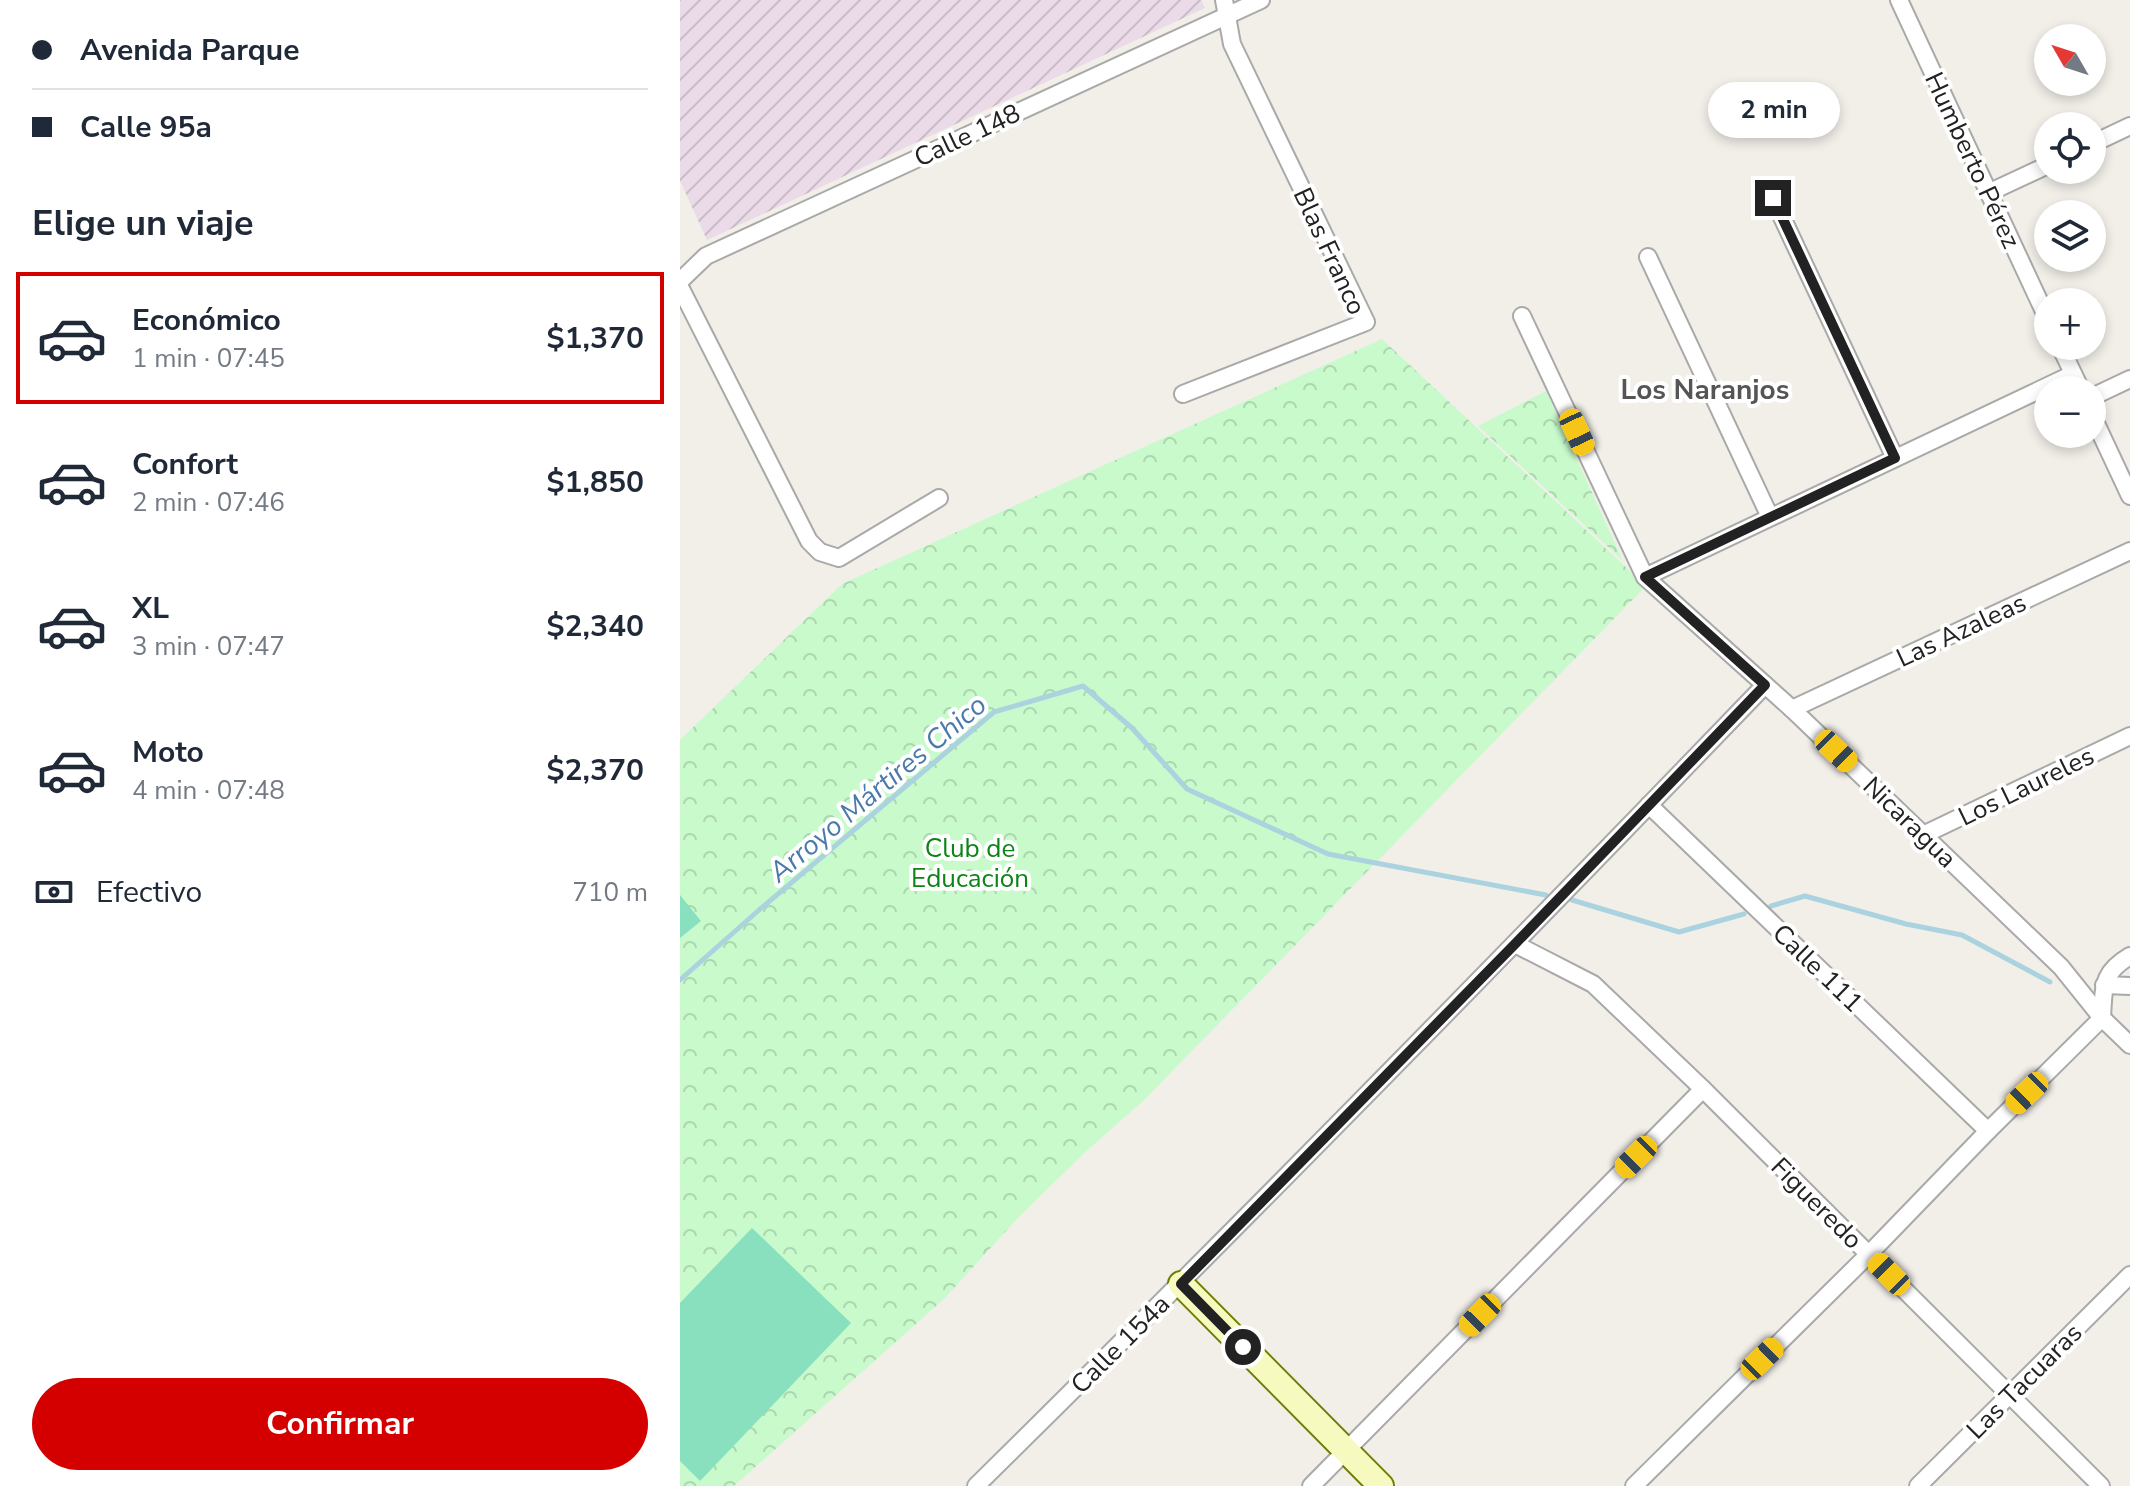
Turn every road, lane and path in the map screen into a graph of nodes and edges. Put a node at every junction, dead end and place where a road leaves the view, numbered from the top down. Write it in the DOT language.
graph roads {
  1 [pos="1261,0"];
  2 [pos="1899,0"];
  3 [pos="1226,8"];
  4 [pos="2130,126"];
  5 [pos="2106,137"];
  6 [pos="2034,172"];
  7 [pos="1988,193"];
  8 [pos="1773,198"];
  9 [pos="1648,257"];
  10 [pos="680,284"];
  11 [pos="2034,290"];
  12 [pos="1522,316"];
  13 [pos="2066,360"];
  14 [pos="2073,374"];
  15 [pos="2130,379"];
  16 [pos="2106,390"];
  17 [pos="1183,394"];
  18 [pos="2106,445"];
  19 [pos="1895,458"];
  20 [pos="2130,496"];
  21 [pos="939,498"];
  22 [pos="1770,517"];
  23 [pos="2130,551"];
  24 [pos="1645,577"];
  25 [pos="1765,685"];
  26 [pos="1792,709"];
  27 [pos="2130,736"];
  28 [pos="1649,805"];
  29 [pos="1923,835"];
  30 [pos="1515,944"];
  31 [pos="2130,956"];
  32 [pos="2104,985"];
  33 [pos="2130,986"];
  34 [pos="2102,1018"];
  35 [pos="2130,1045"];
  36 [pos="1703,1089"];
  37 [pos="1988,1131"];
  38 [pos="1869,1254"];
  39 [pos="2130,1275"];
  40 [pos="1181,1284"];
  41 [pos="2010,1395"];
  42 [pos="1346,1451"];
  43 [pos="976,1486"];
  44 [pos="1311,1486"];
  45 [pos="1381,1486"];
  46 [pos="1634,1486"];
  47 [pos="1918,1486"];
  48 [pos="2101,1486"];
  1 -- 3 [label="street, Calle 148"];
  2 -- 7 [label="street, Humberto Pérez"];
  3 -- 10 [label="street, Calle 148"];
  3 -- 17 [label="street, Blas Franco"];
  4 -- 5 [label="street"];
  6 -- 7 [label="street"];
  7 -- 11 [label="street, Humberto Pérez"];
  8 -- 19 [label="street"];
  9 -- 22 [label="street"];
  10 -- 21 [label="street"];
  12 -- 24 [label="street"];
  13 -- 14 [label="street"];
  14 -- 19 [label="street"];
  15 -- 16 [label="street"];
  18 -- 20 [label="street"];
  19 -- 22 [label="street"];
  22 -- 24 [label="street"];
  23 -- 26 [label="street, Las Azaleas"];
  24 -- 25 [label="street, Nicaragua"];
  25 -- 26 [label="street, Nicaragua"];
  25 -- 28 [label="street, Calle 154a"];
  26 -- 29 [label="street, Nicaragua"];
  27 -- 29 [label="street, Los Laureles"];
  28 -- 30 [label="street, Calle 154a"];
  28 -- 37 [label="street, Calle 111"];
  29 -- 34 [label="street, Nicaragua"];
  30 -- 36 [label="street, Figueredo"];
  30 -- 40 [label="street, Calle 154a"];
  31 -- 32 [label="street"];
  32 -- 33 [label="street"];
  32 -- 34 [label="street"];
  34 -- 35 [label="street, Nicaragua"];
  34 -- 37 [label="street"];
  36 -- 38 [label="street, Figueredo"];
  36 -- 42 [label="street"];
  37 -- 38 [label="street"];
  38 -- 41 [label="street, Figueredo"];
  38 -- 46 [label="street"];
  39 -- 41 [label="street, Las Tacuaras"];
  40 -- 42 [label="street"];
  40 -- 43 [label="street, Calle 154a"];
  41 -- 47 [label="street, Las Tacuaras"];
  41 -- 48 [label="street, Figueredo"];
  42 -- 44 [label="street"];
  42 -- 45 [label="street"];
}
